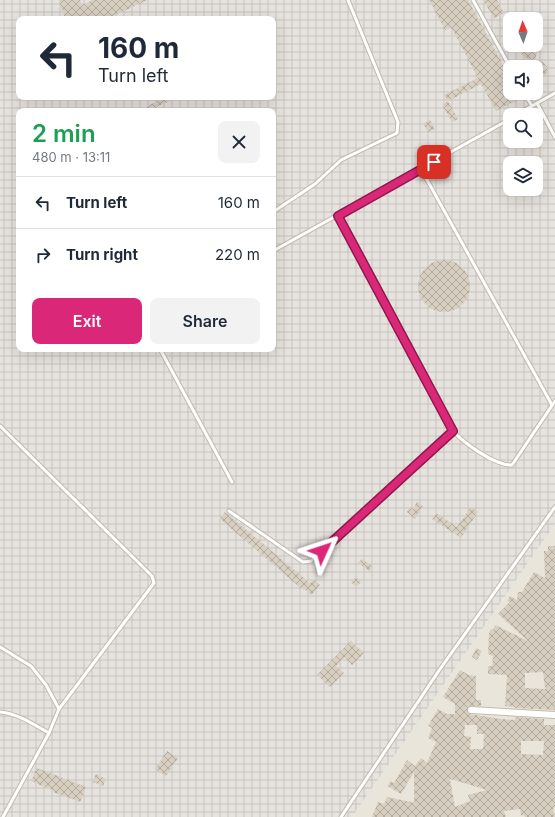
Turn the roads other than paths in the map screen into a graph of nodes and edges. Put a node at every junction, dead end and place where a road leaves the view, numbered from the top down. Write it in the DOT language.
graph roads {
  1 [pos="348,0"];
  2 [pos="473,0"];
  3 [pos="506,60"];
  4 [pos="555,93"];
  5 [pos="528,100"];
  6 [pos="537,103"];
  7 [pos="532,106"];
  8 [pos="528,108"];
  9 [pos="503,123"];
  10 [pos="555,137"];
  11 [pos="421,169"];
  12 [pos="276,210"];
  13 [pos="338,216"];
  14 [pos="276,249"];
  15 [pos="162,352"];
  16 [pos="555,401"];
  17 [pos="552,406"];
  18 [pos="0,426"];
  19 [pos="453,431"];
  20 [pos="232,482"];
  21 [pos="555,507"];
  22 [pos="230,511"];
  23 [pos="0,647"];
  24 [pos="59,709"];
  25 [pos="471,710"];
  26 [pos="0,712"];
  27 [pos="555,715"];
  28 [pos="50,734"];
  29 [pos="3,817"];
  30 [pos="341,817"];
  1 -- 12 [label="lane"];
  2 -- 3 [label="lane"];
  4 -- 6 [label="lane"];
  5 -- 7 [label="lane"];
  6 -- 7 [label="lane"];
  6 -- 10 [label="lane"];
  7 -- 8 [label="lane"];
  9 -- 11 [label="lane"];
  11 -- 13 [label="lane"];
  11 -- 17 [label="lane"];
  13 -- 14 [label="lane"];
  13 -- 19 [label="lane"];
  15 -- 20 [label="lane"];
  16 -- 17 [label="lane"];
  17 -- 19 [label="lane"];
  18 -- 24 [label="lane"];
  19 -- 22 [label="lane"];
  21 -- 30 [label="lane"];
  23 -- 24 [label="lane"];
  24 -- 28 [label="lane"];
  25 -- 27 [label="street"];
  26 -- 28 [label="lane"];
  28 -- 29 [label="lane"];
}
